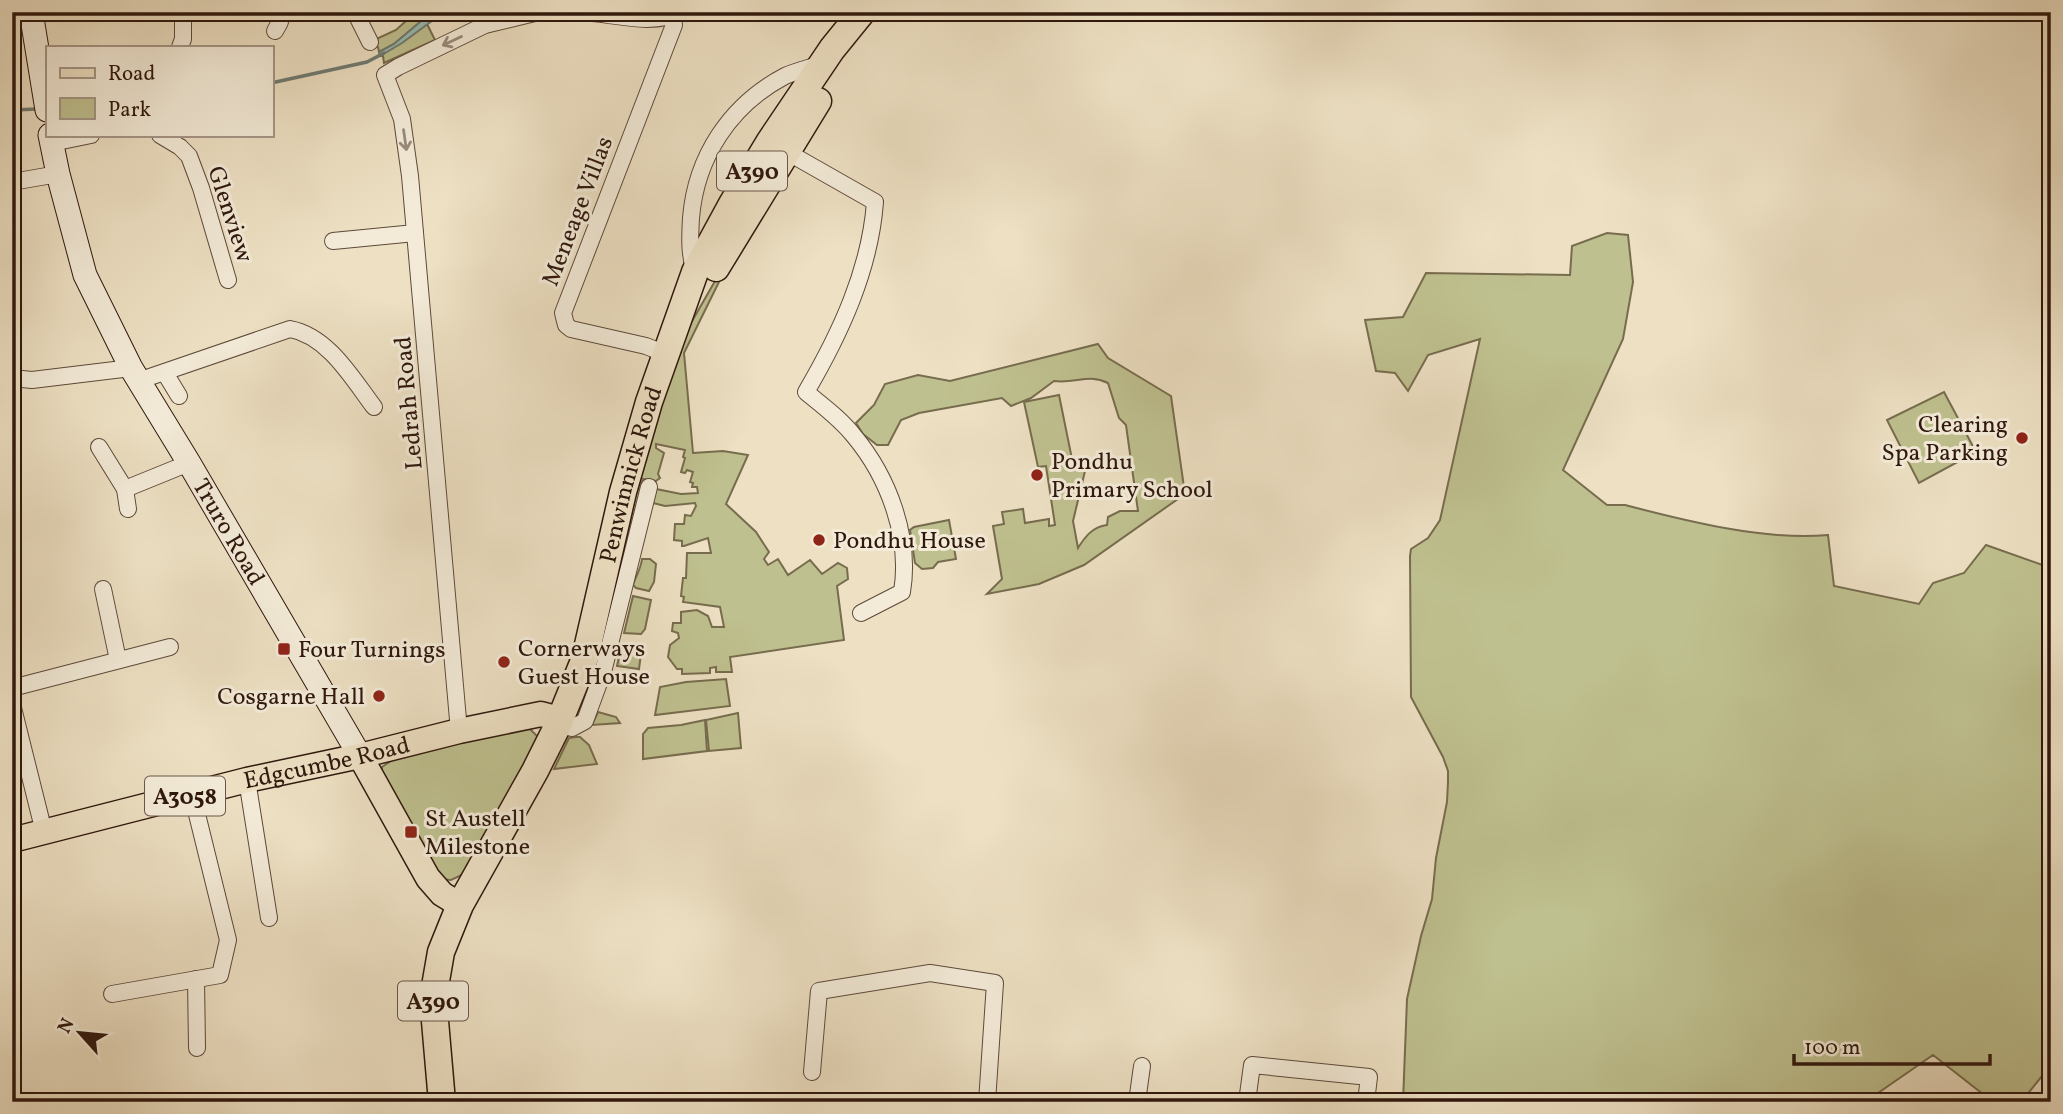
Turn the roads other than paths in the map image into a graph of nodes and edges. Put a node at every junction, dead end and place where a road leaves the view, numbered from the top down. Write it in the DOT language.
graph roads {
  1 [pos="31,12"];
  2 [pos="183,12"];
  3 [pos="278,12"];
  4 [pos="355,12"];
  5 [pos="539,12"];
  6 [pos="581,12"];
  7 [pos="862,12"];
  8 [pos="869,12"];
  9 [pos="676,14"];
  10 [pos="275,31"];
  11 [pos="370,42"];
  12 [pos="180,46"];
  13 [pos="822,64"];
  14 [pos="46,104"];
  15 [pos="81,136"];
  16 [pos="162,136"];
  17 [pos="51,139"];
  18 [pos="779,147"];
  19 [pos="58,174"];
  20 [pos="12,181"];
  21 [pos="415,233"];
  22 [pos="333,241"];
  23 [pos="695,272"];
  24 [pos="228,279"];
  25 [pos="668,349"];
  26 [pos="165,373"];
  27 [pos="134,375"];
  28 [pos="12,378"];
  29 [pos="179,396"];
  30 [pos="374,407"];
  31 [pos="99,447"];
  32 [pos="189,463"];
  33 [pos="649,487"];
  34 [pos="125,489"];
  35 [pos="128,509"];
  36 [pos="103,589"];
  37 [pos="608,607"];
  38 [pos="861,613"];
  39 [pos="170,647"];
  40 [pos="118,660"];
  41 [pos="12,688"];
  42 [pos="12,704"];
  43 [pos="559,722"];
  44 [pos="459,731"];
  45 [pos="360,756"];
  46 [pos="247,780"];
  47 [pos="192,794"];
  48 [pos="44,832"];
  49 [pos="12,840"];
  50 [pos="460,905"];
  51 [pos="269,918"];
  52 [pos="196,979"];
  53 [pos="112,994"];
  54 [pos="197,1048"];
  55 [pos="1142,1066"];
  56 [pos="812,1072"];
  57 [pos="442,1102"];
  58 [pos="987,1102"];
  59 [pos="1137,1102"];
  60 [pos="1247,1102"];
  61 [pos="1366,1102"];
  1 -- 14 [label="main road"];
  2 -- 12 [label="street"];
  3 -- 10 [label="street"];
  4 -- 11 [label="street"];
  5 -- 21 [label="street, Ledrah Road, one-way"];
  6 -- 9 [label="street"];
  7 -- 13 [label="highway, Penwinnick Road / A390"];
  8 -- 18 [label="highway, Penwinnick Road / A390"];
  9 -- 25 [label="street, Meneage Villas"];
  13 -- 18 [label="highway, Penwinnick Road / A390"];
  13 -- 23 [label="street"];
  15 -- 17 [label="street"];
  16 -- 24 [label="street, Glenview"];
  17 -- 19 [label="main road, Truro Road"];
  18 -- 23 [label="highway, Penwinnick Road / A390"];
  18 -- 25 [label="highway, Penwinnick Road / A390"];
  18 -- 38 [label="street"];
  19 -- 20 [label="street"];
  19 -- 27 [label="main road, Truro Road"];
  21 -- 22 [label="street"];
  21 -- 44 [label="street, Ledrah Road"];
  23 -- 25 [label="highway, Penwinnick Road / A390"];
  25 -- 37 [label="highway, Penwinnick Road / A390"];
  26 -- 27 [label="street"];
  26 -- 29 [label="street"];
  26 -- 30 [label="street"];
  27 -- 28 [label="street"];
  27 -- 32 [label="main road, Truro Road"];
  31 -- 34 [label="street"];
  32 -- 34 [label="street"];
  32 -- 45 [label="main road, Truro Road"];
  33 -- 37 [label="street, Penwinnick Road"];
  34 -- 35 [label="street"];
  36 -- 40 [label="street"];
  37 -- 43 [label="highway, Penwinnick Road / A390"];
  39 -- 40 [label="street"];
  40 -- 41 [label="street"];
  42 -- 48 [label="street"];
  43 -- 44 [label="main road, Edgcumbe Road / A3058"];
  43 -- 50 [label="highway, Penwinnick Road / A390"];
  44 -- 45 [label="main road, Edgcumbe Road / A3058"];
  45 -- 46 [label="main road, Edgcumbe Road / A3058"];
  45 -- 50 [label="main road, Truro Road"];
  46 -- 47 [label="main road, Edgcumbe Road / A3058"];
  46 -- 51 [label="street"];
  47 -- 48 [label="main road, Edgcumbe Road / A3058"];
  47 -- 52 [label="street"];
  48 -- 49 [label="main road, Edgcumbe Road / A3058"];
  50 -- 57 [label="highway, A390"];
  52 -- 53 [label="street"];
  52 -- 54 [label="street"];
  55 -- 59 [label="street"];
  56 -- 58 [label="street"];
  60 -- 61 [label="street"];
}
